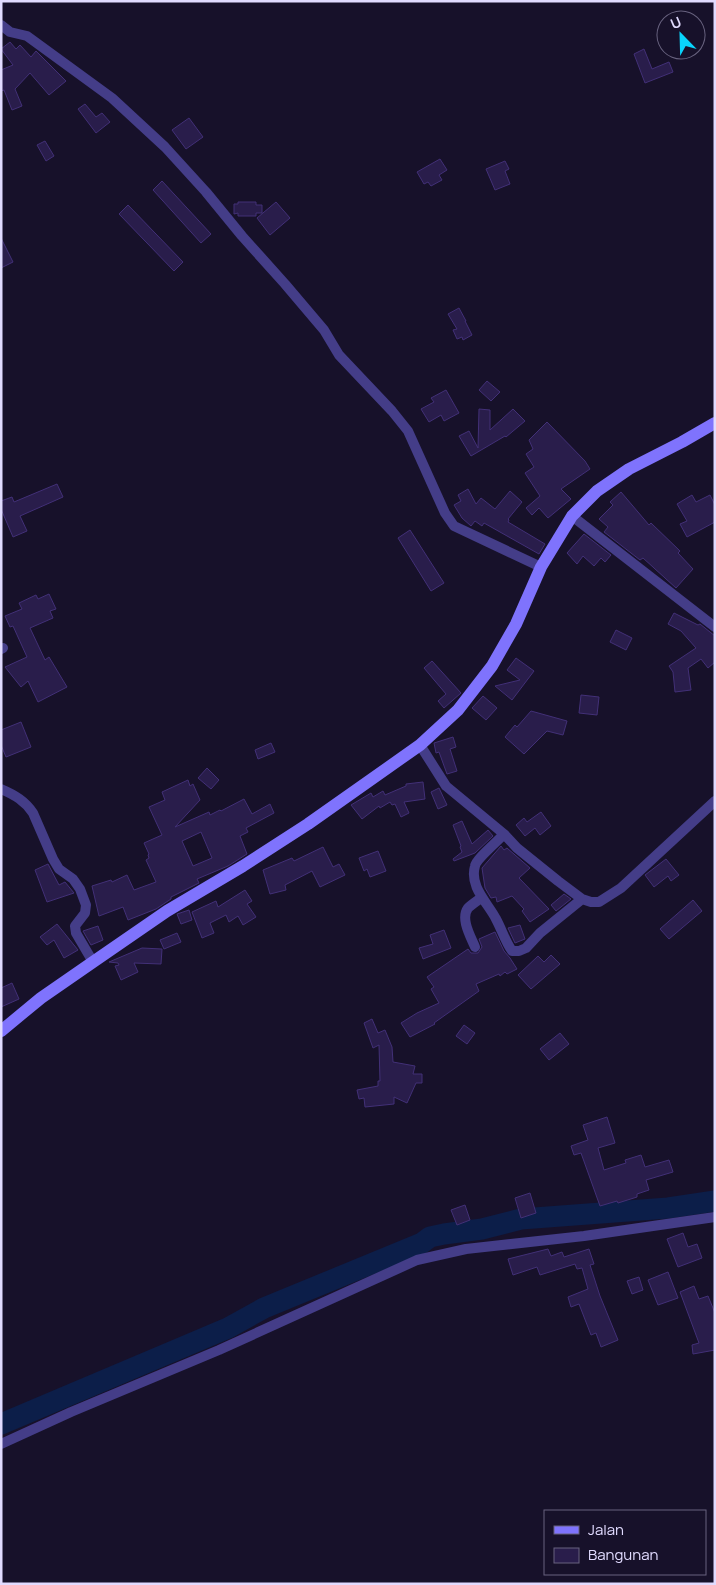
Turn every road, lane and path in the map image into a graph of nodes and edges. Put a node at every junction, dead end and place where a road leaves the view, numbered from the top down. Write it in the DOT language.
graph roads {
  1 [pos="2,28"];
  2 [pos="715,422"];
  3 [pos="572,516"];
  4 [pos="541,567"];
  5 [pos="715,627"];
  6 [pos="420,745"];
  7 [pos="1,789"];
  8 [pos="715,801"];
  9 [pos="504,834"];
  10 [pos="481,898"];
  11 [pos="582,899"];
  12 [pos="475,947"];
  13 [pos="93,962"];
  14 [pos="1,1031"];
  15 [pos="715,1217"];
  16 [pos="1,1444"];
  1 -- 4 [label="street"];
  2 -- 3 [label="street"];
  3 -- 4 [label="street"];
  3 -- 5 [label="street"];
  4 -- 6 [label="street"];
  6 -- 9 [label="street"];
  6 -- 13 [label="street"];
  7 -- 13 [label="street"];
  8 -- 11 [label="street"];
  9 -- 10 [label="street"];
  9 -- 11 [label="street"];
  10 -- 11 [label="street"];
  10 -- 12 [label="street"];
  13 -- 14 [label="street"];
  15 -- 16 [label="street"];
}
